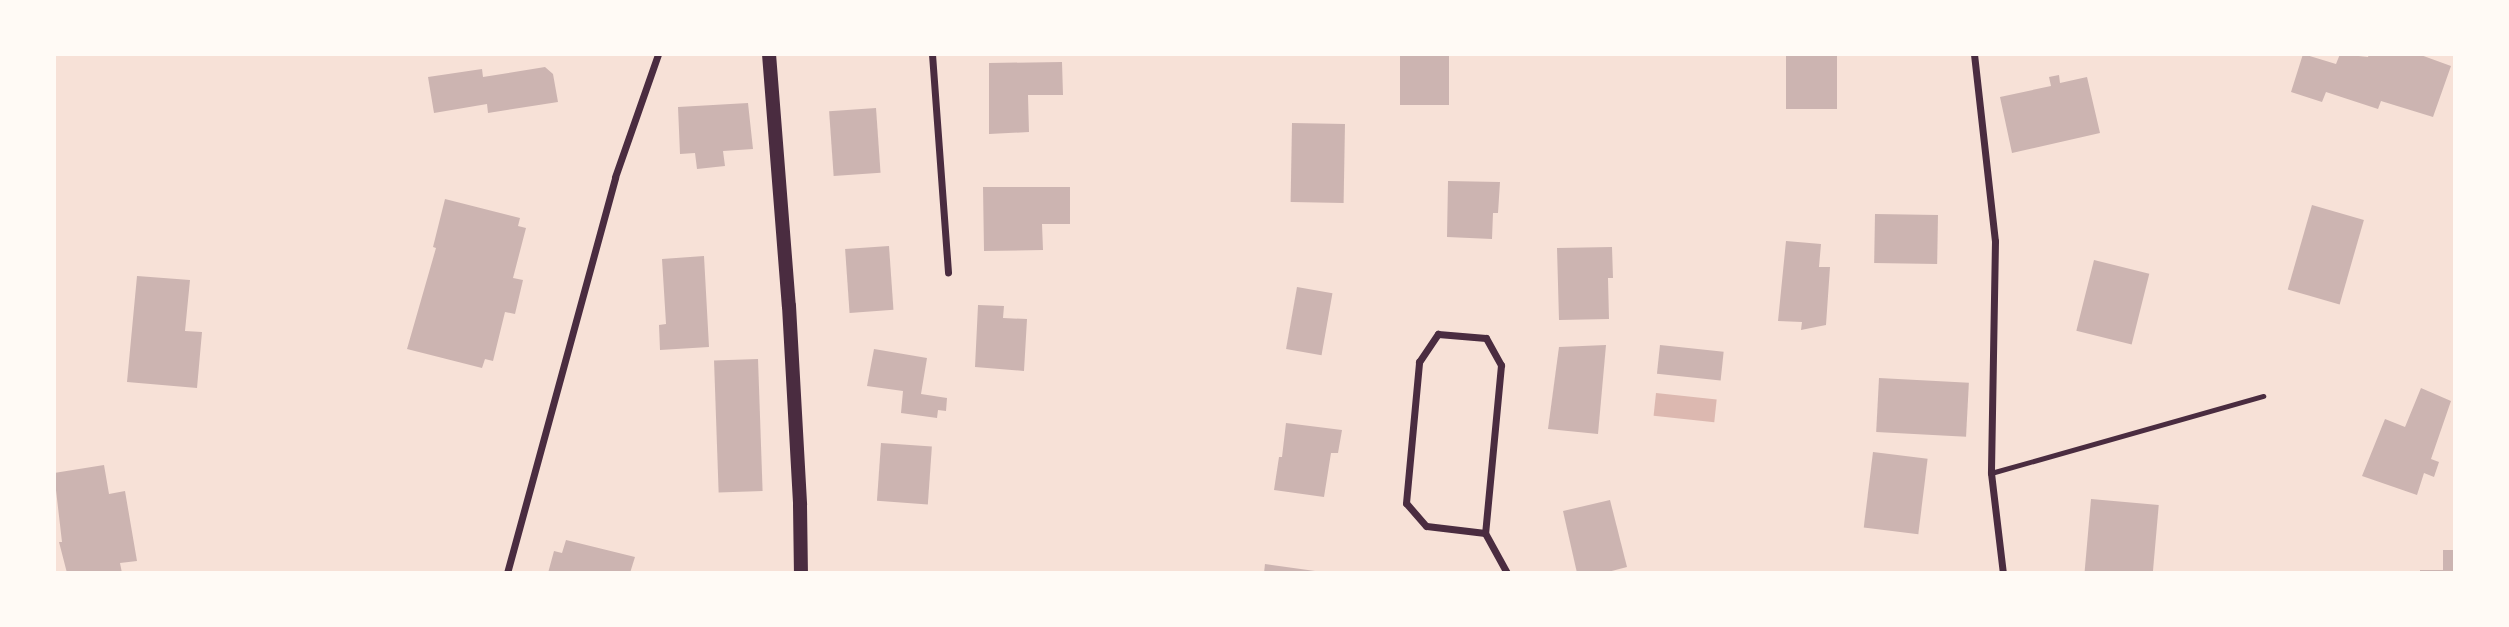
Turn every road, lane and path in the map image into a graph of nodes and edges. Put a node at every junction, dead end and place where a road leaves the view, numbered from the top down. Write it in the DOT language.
graph roads {
  1 [pos="658,54"];
  2 [pos="769,54"];
  3 [pos="932,54"];
  4 [pos="1974,54"];
  5 [pos="948,272"];
  6 [pos="2263,396"];
  7 [pos="1991,473"];
  8 [pos="1485,533"];
  9 [pos="508,573"];
  10 [pos="801,573"];
  11 [pos="1507,573"];
  12 [pos="2003,573"];
  1 -- 9 [label="street"];
  2 -- 10 [label="main road"];
  3 -- 5 [label="street"];
  4 -- 7 [label="street"];
  6 -- 7 [label="lane"];
  7 -- 12 [label="street"];
  8 -- 8 [label="street"];
  8 -- 11 [label="street"];
}
